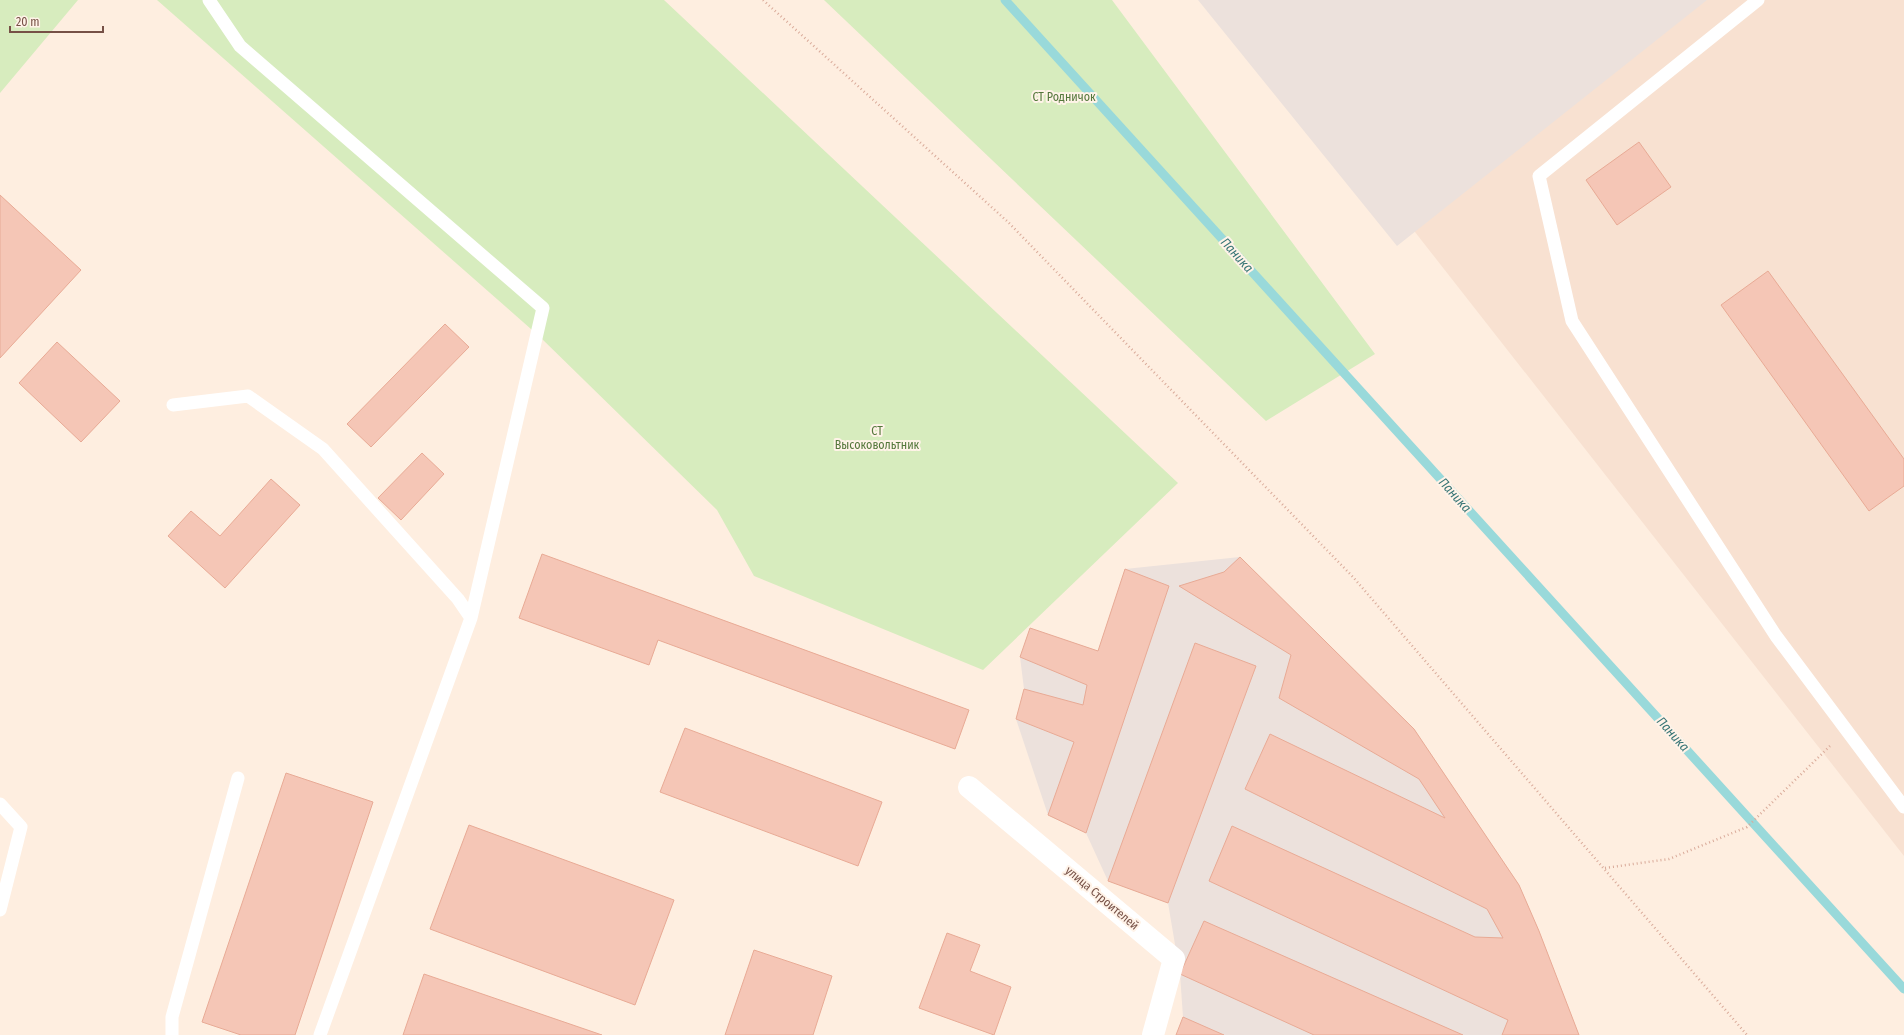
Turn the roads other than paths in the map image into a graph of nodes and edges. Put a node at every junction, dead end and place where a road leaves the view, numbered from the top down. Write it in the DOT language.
graph roads {
  1 [pos="210,0"];
  2 [pos="1758,0"];
  3 [pos="173,405"];
  4 [pos="471,618"];
  5 [pos="238,778"];
  6 [pos="969,786"];
  7 [pos="0,804"];
  8 [pos="1904,807"];
  9 [pos="0,910"];
  10 [pos="172,1035"];
  11 [pos="320,1035"];
  12 [pos="1153,1035"];
  1 -- 4 [label="lane"];
  2 -- 8 [label="lane"];
  3 -- 4 [label="lane"];
  4 -- 11 [label="lane"];
  5 -- 10 [label="lane"];
  6 -- 12 [label="street, улица Строителей"];
  7 -- 9 [label="lane"];
}
